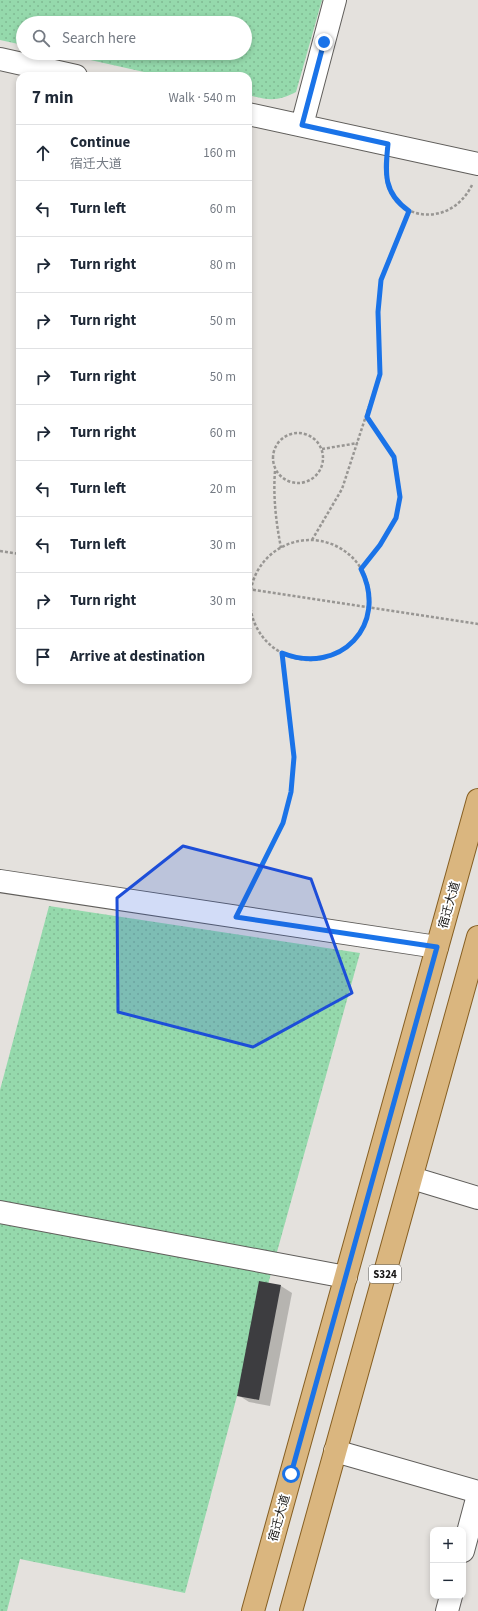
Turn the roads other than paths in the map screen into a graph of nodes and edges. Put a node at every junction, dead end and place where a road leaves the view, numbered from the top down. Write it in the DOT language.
graph roads {
  1 [pos="335,0"];
  2 [pos="0,59"];
  3 [pos="58,72"];
  4 [pos="252,115"];
  5 [pos="302,125"];
  6 [pos="475,174"];
  7 [pos="478,800"];
  8 [pos="0,881"];
  9 [pos="437,947"];
  10 [pos="477,948"];
  11 [pos="412,1178"];
  12 [pos="478,1198"];
  13 [pos="0,1212"];
  14 [pos="346,1277"];
  15 [pos="335,1452"];
  16 [pos="478,1492"];
  17 [pos="478,1495"];
  18 [pos="466,1540"];
  19 [pos="450,1599"];
  20 [pos="253,1611"];
  21 [pos="291,1611"];
  22 [pos="447,1611"];
  1 -- 5 [label="street"];
  2 -- 3 [label="street"];
  4 -- 5 [label="street"];
  5 -- 6 [label="street"];
  7 -- 9 [label="main road, 宿迁大道"];
  8 -- 9 [label="street"];
  9 -- 14 [label="main road, 宿迁大道"];
  10 -- 11 [label="main road, S324"];
  11 -- 12 [label="street"];
  11 -- 15 [label="main road, S324"];
  13 -- 14 [label="street"];
  14 -- 20 [label="main road, 宿迁大道"];
  15 -- 16 [label="street"];
  15 -- 21 [label="main road, S324"];
  17 -- 18 [label="street"];
  19 -- 22 [label="street"];
}
